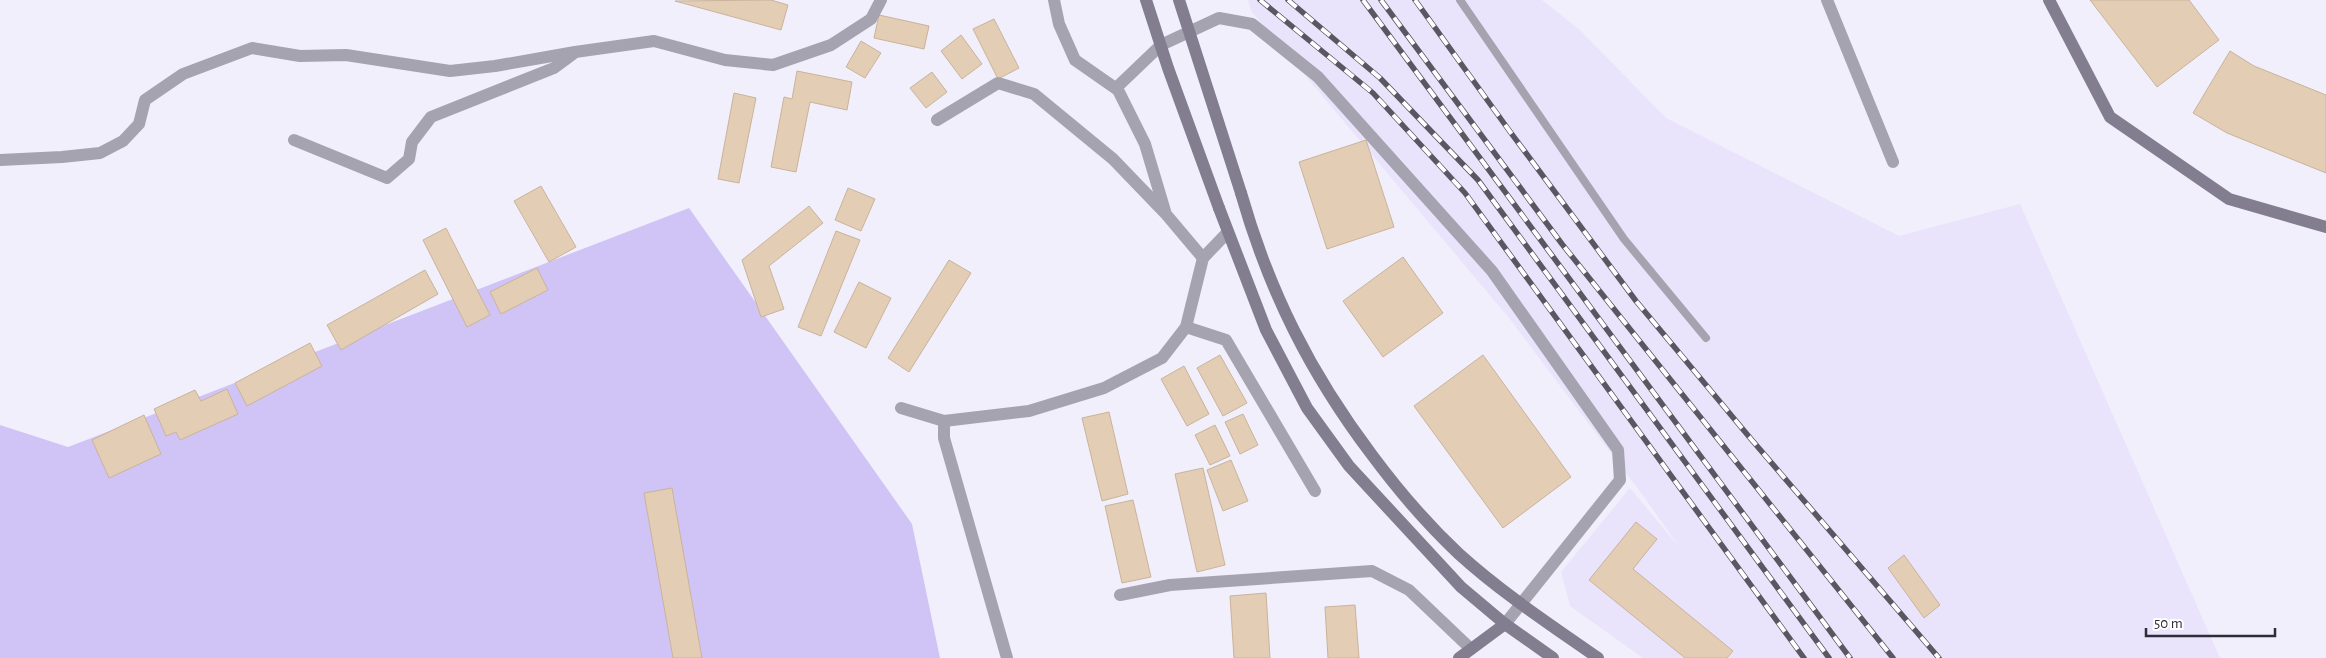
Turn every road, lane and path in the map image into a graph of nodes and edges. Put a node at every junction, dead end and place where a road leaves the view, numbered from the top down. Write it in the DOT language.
graph roads {
  1 [pos="881,0"];
  2 [pos="1054,0"];
  3 [pos="1146,0"];
  4 [pos="1179,0"];
  5 [pos="1460,0"];
  6 [pos="1826,0"];
  7 [pos="2048,0"];
  8 [pos="574,52"];
  9 [pos="1116,88"];
  10 [pos="937,120"];
  11 [pos="294,140"];
  12 [pos="0,160"];
  13 [pos="1893,162"];
  14 [pos="1165,213"];
  15 [pos="2326,227"];
  16 [pos="1228,232"];
  17 [pos="1203,258"];
  18 [pos="1186,327"];
  19 [pos="1706,338"];
  20 [pos="902,408"];
  21 [pos="944,421"];
  22 [pos="1315,491"];
  23 [pos="1120,595"];
  24 [pos="1521,604"];
  25 [pos="1505,624"];
  26 [pos="1471,650"];
  27 [pos="1007,658"];
  28 [pos="1459,658"];
  29 [pos="1552,658"];
  30 [pos="1598,658"];
  1 -- 8 [label="street"];
  2 -- 9 [label="street"];
  3 -- 16 [label="main road, bridge"];
  4 -- 24 [label="main road, bridge"];
  5 -- 19 [label="lane"];
  6 -- 13 [label="street"];
  7 -- 15 [label="main road"];
  8 -- 11 [label="street"];
  8 -- 12 [label="street"];
  9 -- 14 [label="street"];
  9 -- 24 [label="street"];
  10 -- 14 [label="street"];
  14 -- 17 [label="street"];
  16 -- 17 [label="street"];
  16 -- 25 [label="main road"];
  17 -- 18 [label="street"];
  18 -- 21 [label="street"];
  18 -- 22 [label="street"];
  20 -- 21 [label="street"];
  21 -- 27 [label="street"];
  23 -- 26 [label="street"];
  24 -- 25 [label="street"];
  24 -- 30 [label="main road"];
  25 -- 26 [label="main road"];
  25 -- 29 [label="main road"];
  26 -- 28 [label="main road"];
}
